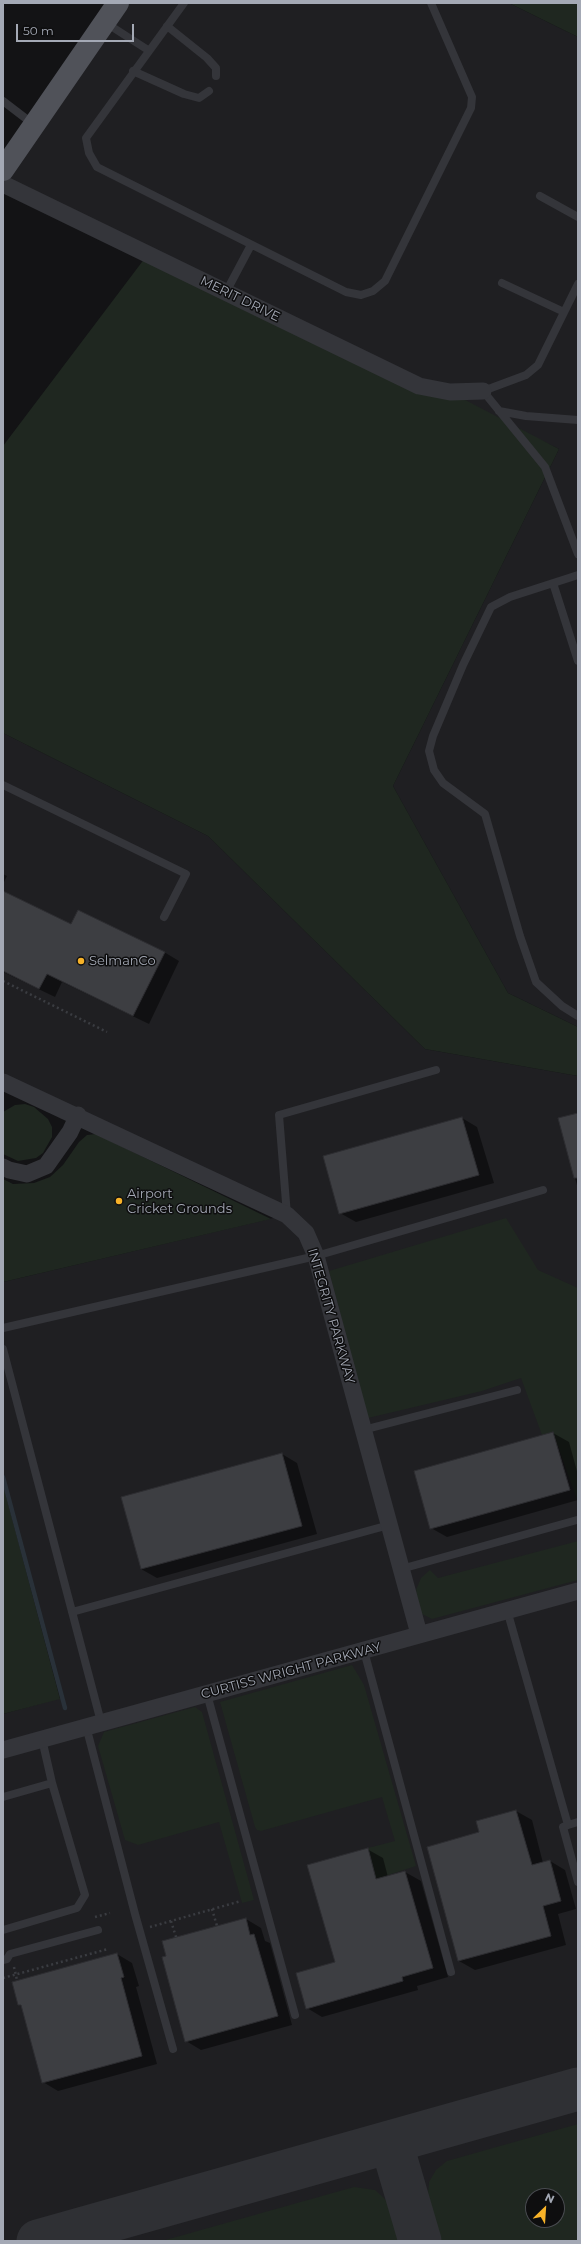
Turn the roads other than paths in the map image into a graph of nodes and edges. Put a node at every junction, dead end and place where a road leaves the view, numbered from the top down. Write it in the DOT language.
graph roads {
  1 [pos="118,3"];
  2 [pos="184,3"];
  3 [pos="431,3"];
  4 [pos="104,22"];
  5 [pos="167,26"];
  6 [pos="148,50"];
  7 [pos="133,71"];
  8 [pos="216,76"];
  9 [pos="209,91"];
  10 [pos="3,101"];
  11 [pos="34,125"];
  12 [pos="3,170"];
  13 [pos="3,184"];
  14 [pos="540,196"];
  15 [pos="578,217"];
  16 [pos="251,245"];
  17 [pos="502,283"];
  18 [pos="578,284"];
  19 [pos="226,292"];
  20 [pos="564,312"];
  21 [pos="483,392"];
  22 [pos="499,411"];
  23 [pos="578,420"];
  24 [pos="578,554"];
  25 [pos="578,575"];
  26 [pos="553,583"];
  27 [pos="578,660"];
  28 [pos="3,785"];
  29 [pos="164,917"];
  30 [pos="578,1016"];
  31 [pos="436,1070"];
  32 [pos="3,1082"];
  33 [pos="78,1115"];
  34 [pos="3,1167"];
  35 [pos="542,1190"];
  36 [pos="287,1215"];
  37 [pos="316,1256"];
  38 [pos="3,1328"];
  39 [pos="3,1349"];
  40 [pos="517,1390"];
  41 [pos="363,1430"];
  42 [pos="577,1520"];
  43 [pos="389,1525"];
  44 [pos="401,1569"];
  45 [pos="578,1591"];
  46 [pos="507,1610"];
  47 [pos="72,1612"];
  48 [pos="419,1634"];
  49 [pos="364,1651"];
  50 [pos="207,1694"];
  51 [pos="93,1724"];
  52 [pos="42,1739"];
  53 [pos="3,1750"];
  54 [pos="52,1784"];
  55 [pos="3,1797"];
  56 [pos="578,1822"];
  57 [pos="568,1825"];
  58 [pos="578,1882"];
  59 [pos="3,1930"];
  60 [pos="98,1930"];
  61 [pos="6,1953"];
  62 [pos="3,1960"];
  63 [pos="451,1972"];
  64 [pos="295,2015"];
  65 [pos="174,2049"];
  1 -- 4 [label="main road"];
  2 -- 5 [label="lane"];
  3 -- 16 [label="lane"];
  4 -- 6 [label="lane"];
  4 -- 11 [label="main road"];
  5 -- 6 [label="lane"];
  5 -- 8 [label="lane"];
  6 -- 7 [label="lane"];
  7 -- 9 [label="lane"];
  7 -- 16 [label="lane"];
  10 -- 11 [label="lane"];
  11 -- 12 [label="main road"];
  13 -- 19 [label="street, MERIT DRIVE"];
  14 -- 15 [label="lane"];
  16 -- 19 [label="lane"];
  17 -- 20 [label="lane"];
  18 -- 20 [label="lane"];
  19 -- 21 [label="street, MERIT DRIVE"];
  20 -- 21 [label="lane"];
  21 -- 22 [label="lane"];
  22 -- 23 [label="lane"];
  22 -- 24 [label="lane"];
  25 -- 26 [label="lane"];
  26 -- 27 [label="lane"];
  26 -- 30 [label="lane"];
  28 -- 29 [label="lane"];
  31 -- 36 [label="lane"];
  32 -- 33 [label="street, INTEGRITY PARKWAY"];
  33 -- 34 [label="street"];
  33 -- 36 [label="street, INTEGRITY PARKWAY"];
  35 -- 37 [label="lane"];
  36 -- 37 [label="street, INTEGRITY PARKWAY"];
  37 -- 38 [label="lane"];
  37 -- 41 [label="street, INTEGRITY PARKWAY"];
  39 -- 47 [label="lane"];
  40 -- 41 [label="lane"];
  41 -- 43 [label="street, INTEGRITY PARKWAY"];
  42 -- 44 [label="lane"];
  43 -- 44 [label="street, INTEGRITY PARKWAY"];
  43 -- 47 [label="lane"];
  44 -- 48 [label="street, INTEGRITY PARKWAY"];
  45 -- 46 [label="street, CURTISS WRIGHT PARKWAY"];
  46 -- 48 [label="street, CURTISS WRIGHT PARKWAY"];
  46 -- 57 [label="lane"];
  47 -- 51 [label="lane"];
  48 -- 49 [label="street, CURTISS WRIGHT PARKWAY"];
  49 -- 50 [label="street, CURTISS WRIGHT PARKWAY"];
  49 -- 63 [label="lane"];
  50 -- 51 [label="street, CURTISS WRIGHT PARKWAY"];
  50 -- 64 [label="lane"];
  51 -- 52 [label="street, CURTISS WRIGHT PARKWAY"];
  51 -- 65 [label="lane"];
  52 -- 53 [label="street, CURTISS WRIGHT PARKWAY"];
  52 -- 54 [label="lane"];
  54 -- 55 [label="lane"];
  54 -- 59 [label="lane"];
  56 -- 57 [label="lane"];
  57 -- 58 [label="lane"];
  60 -- 61 [label="lane"];
  61 -- 62 [label="lane"];
}
